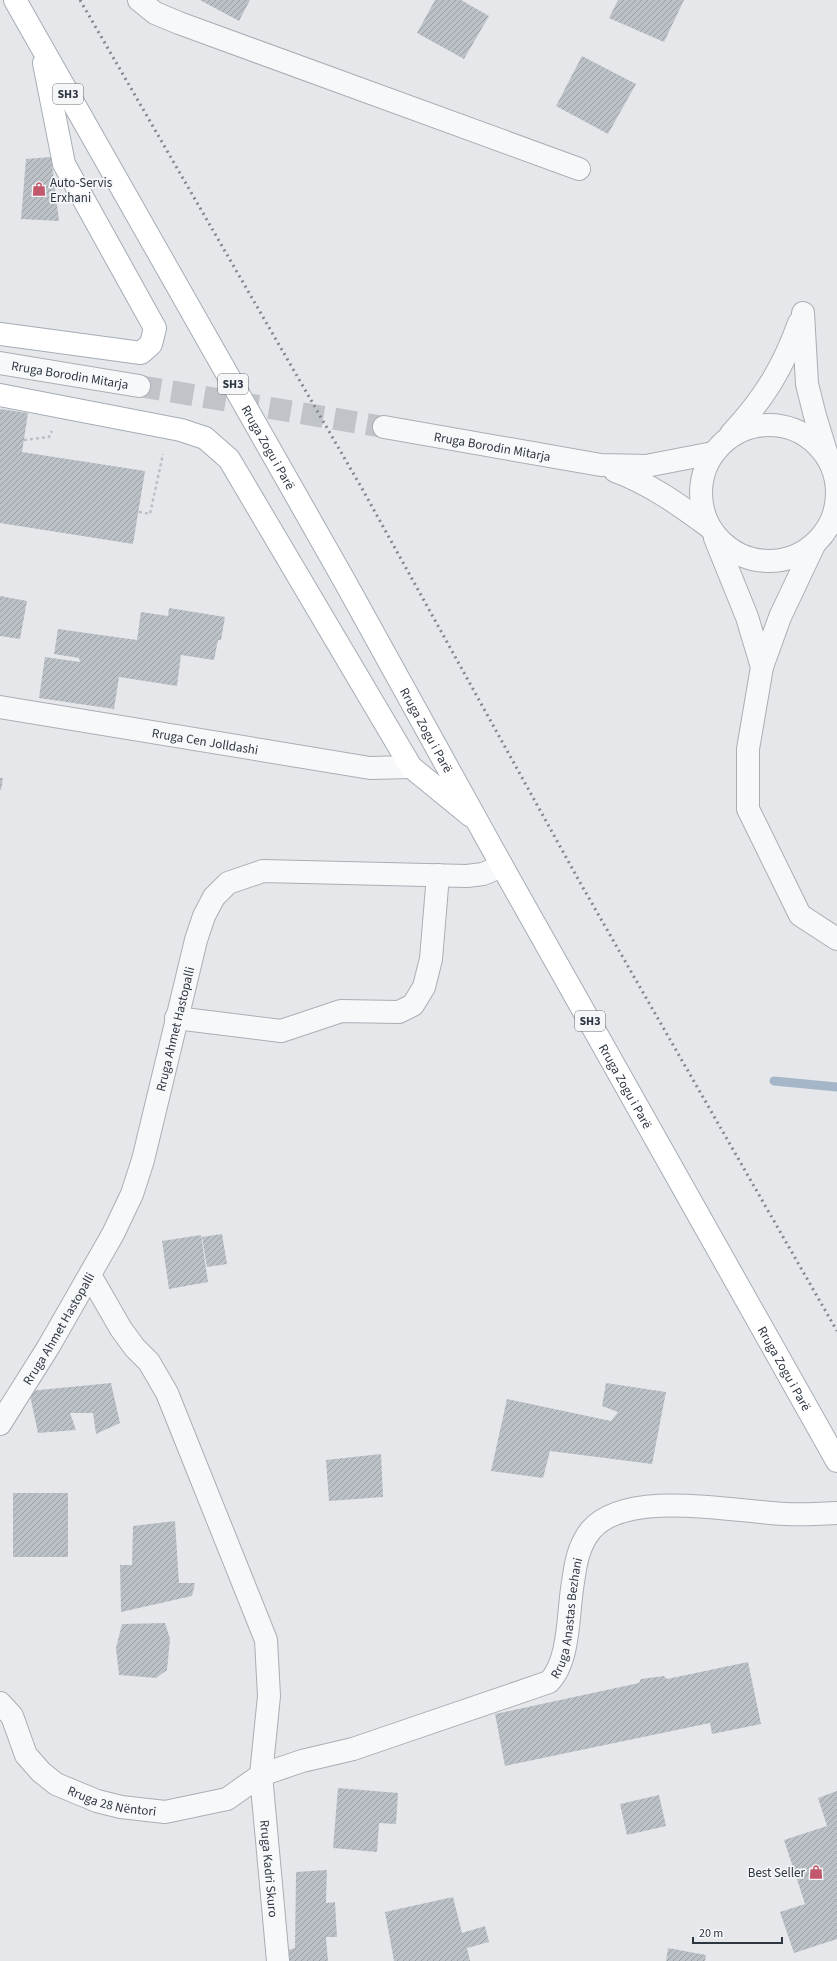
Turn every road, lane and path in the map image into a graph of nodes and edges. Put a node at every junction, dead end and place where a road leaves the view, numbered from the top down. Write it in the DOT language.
graph roads {
  1 [pos="14,0"];
  2 [pos="139,0"];
  3 [pos="41,46"];
  4 [pos="579,170"];
  5 [pos="0,334"];
  6 [pos="0,363"];
  7 [pos="139,386"];
  8 [pos="0,395"];
  9 [pos="384,427"];
  10 [pos="169,428"];
  11 [pos="719,447"];
  12 [pos="601,466"];
  13 [pos="833,469"];
  14 [pos="139,512"];
  15 [pos="711,530"];
  16 [pos="824,538"];
  17 [pos="762,667"];
  18 [pos="0,707"];
  19 [pos="411,767"];
  20 [pos="477,821"];
  21 [pos="502,866"];
  22 [pos="438,875"];
  23 [pos="837,939"];
  24 [pos="176,1018"];
  25 [pos="90,1274"];
  26 [pos="0,1424"];
  27 [pos="837,1461"];
  28 [pos="837,1513"];
  29 [pos="0,1703"];
  30 [pos="261,1775"];
  31 [pos="278,1961"];
  1 -- 3 [label="main road, Rruga Zogu i Parë / SH3"];
  2 -- 4 [label="street"];
  3 -- 5 [label="main road"];
  3 -- 20 [label="main road, Rruga Zogu i Parë / SH3"];
  6 -- 7 [label="street, Rruga Borodin Mitarja"];
  8 -- 10 [label="main road"];
  9 -- 12 [label="street, Rruga Borodin Mitarja"];
  10 -- 14 [label="path"];
  10 -- 19 [label="main road"];
  11 -- 12 [label="street, Rruga Borodin Mitarja"];
  11 -- 13 [label="street"];
  11 -- 13 [label="street"];
  11 -- 15 [label="street"];
  12 -- 15 [label="street, Rruga Borodin Mitarja"];
  13 -- 16 [label="street"];
  15 -- 16 [label="street"];
  15 -- 17 [label="street"];
  16 -- 17 [label="street"];
  17 -- 23 [label="street"];
  18 -- 19 [label="street, Rruga Cen Jolldashi"];
  19 -- 20 [label="main road"];
  20 -- 21 [label="main road, Rruga Zogu i Parë / SH3"];
  21 -- 22 [label="street, Rruga Ahmet Hastopalli"];
  21 -- 27 [label="main road, Rruga Zogu i Parë / SH3"];
  22 -- 24 [label="street, Rruga Ahmet Hastopalli"];
  22 -- 24 [label="street"];
  24 -- 25 [label="street, Rruga Ahmet Hastopalli"];
  25 -- 26 [label="street, Rruga Ahmet Hastopalli"];
  25 -- 30 [label="street, Rruga Kadri Skuro"];
  28 -- 30 [label="street, Rruga Anastas Bezhani"];
  29 -- 30 [label="street, Rruga 28 Nëntori"];
  30 -- 31 [label="street, Rruga Kadri Skuro"];
}
